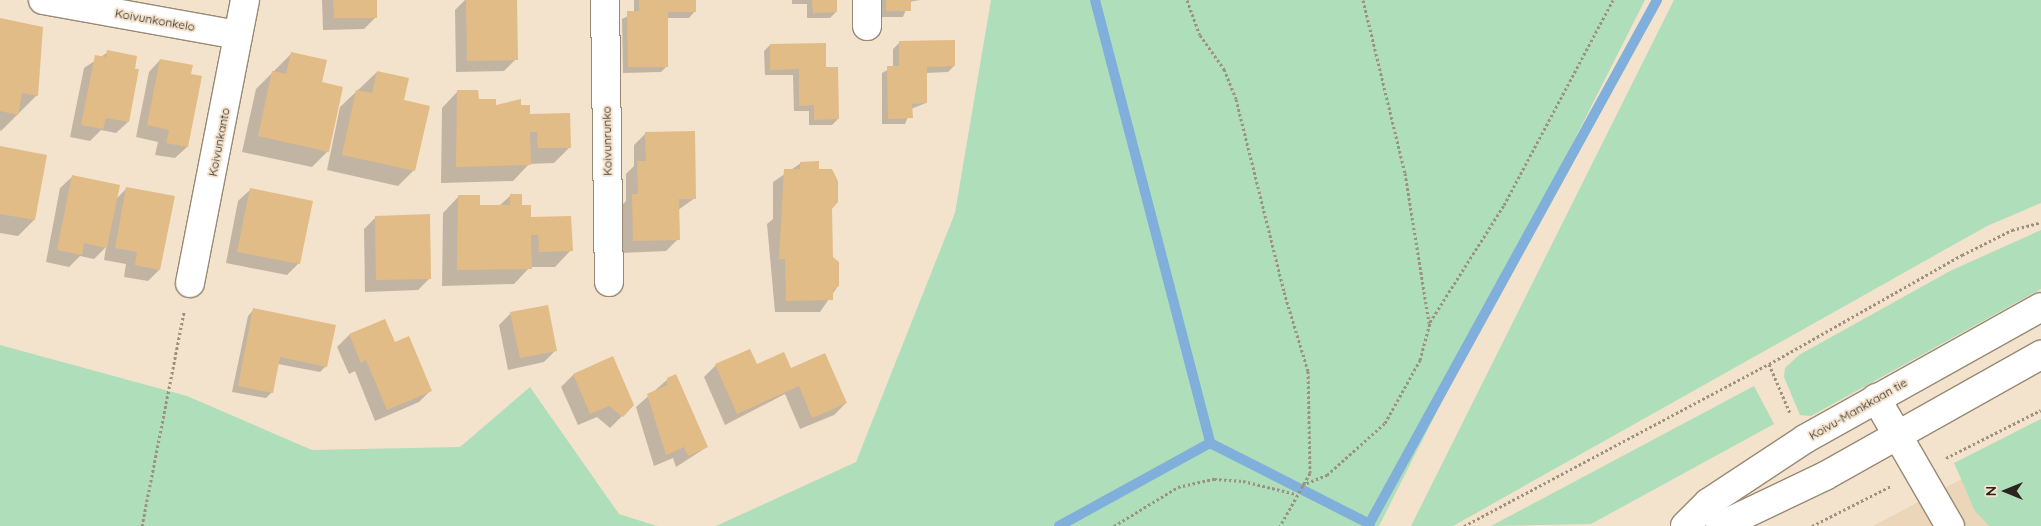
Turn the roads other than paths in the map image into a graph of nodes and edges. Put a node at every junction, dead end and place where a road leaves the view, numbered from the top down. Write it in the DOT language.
graph roads {
  1 [pos="43,0"];
  2 [pos="245,0"];
  3 [pos="605,0"];
  4 [pos="238,35"];
  5 [pos="609,282"];
  6 [pos="190,283"];
  7 [pos="2041,307"];
  8 [pos="2041,355"];
  9 [pos="1876,398"];
  10 [pos="1898,436"];
  11 [pos="1685,526"];
  12 [pos="1720,526"];
  13 [pos="1950,526"];
  1 -- 4 [label="main road, Koivunkonkelo"];
  2 -- 4 [label="main road, Koivunkanto"];
  3 -- 5 [label="main road, Koivunrunko"];
  4 -- 6 [label="main road, Koivunkanto"];
  7 -- 9 [label="main road, Koivu-Mankkaan tie"];
  8 -- 10 [label="main road"];
  9 -- 10 [label="main road"];
  9 -- 11 [label="main road, Koivu-Mankkaan tie"];
  10 -- 12 [label="main road"];
  10 -- 13 [label="main road"];
}
